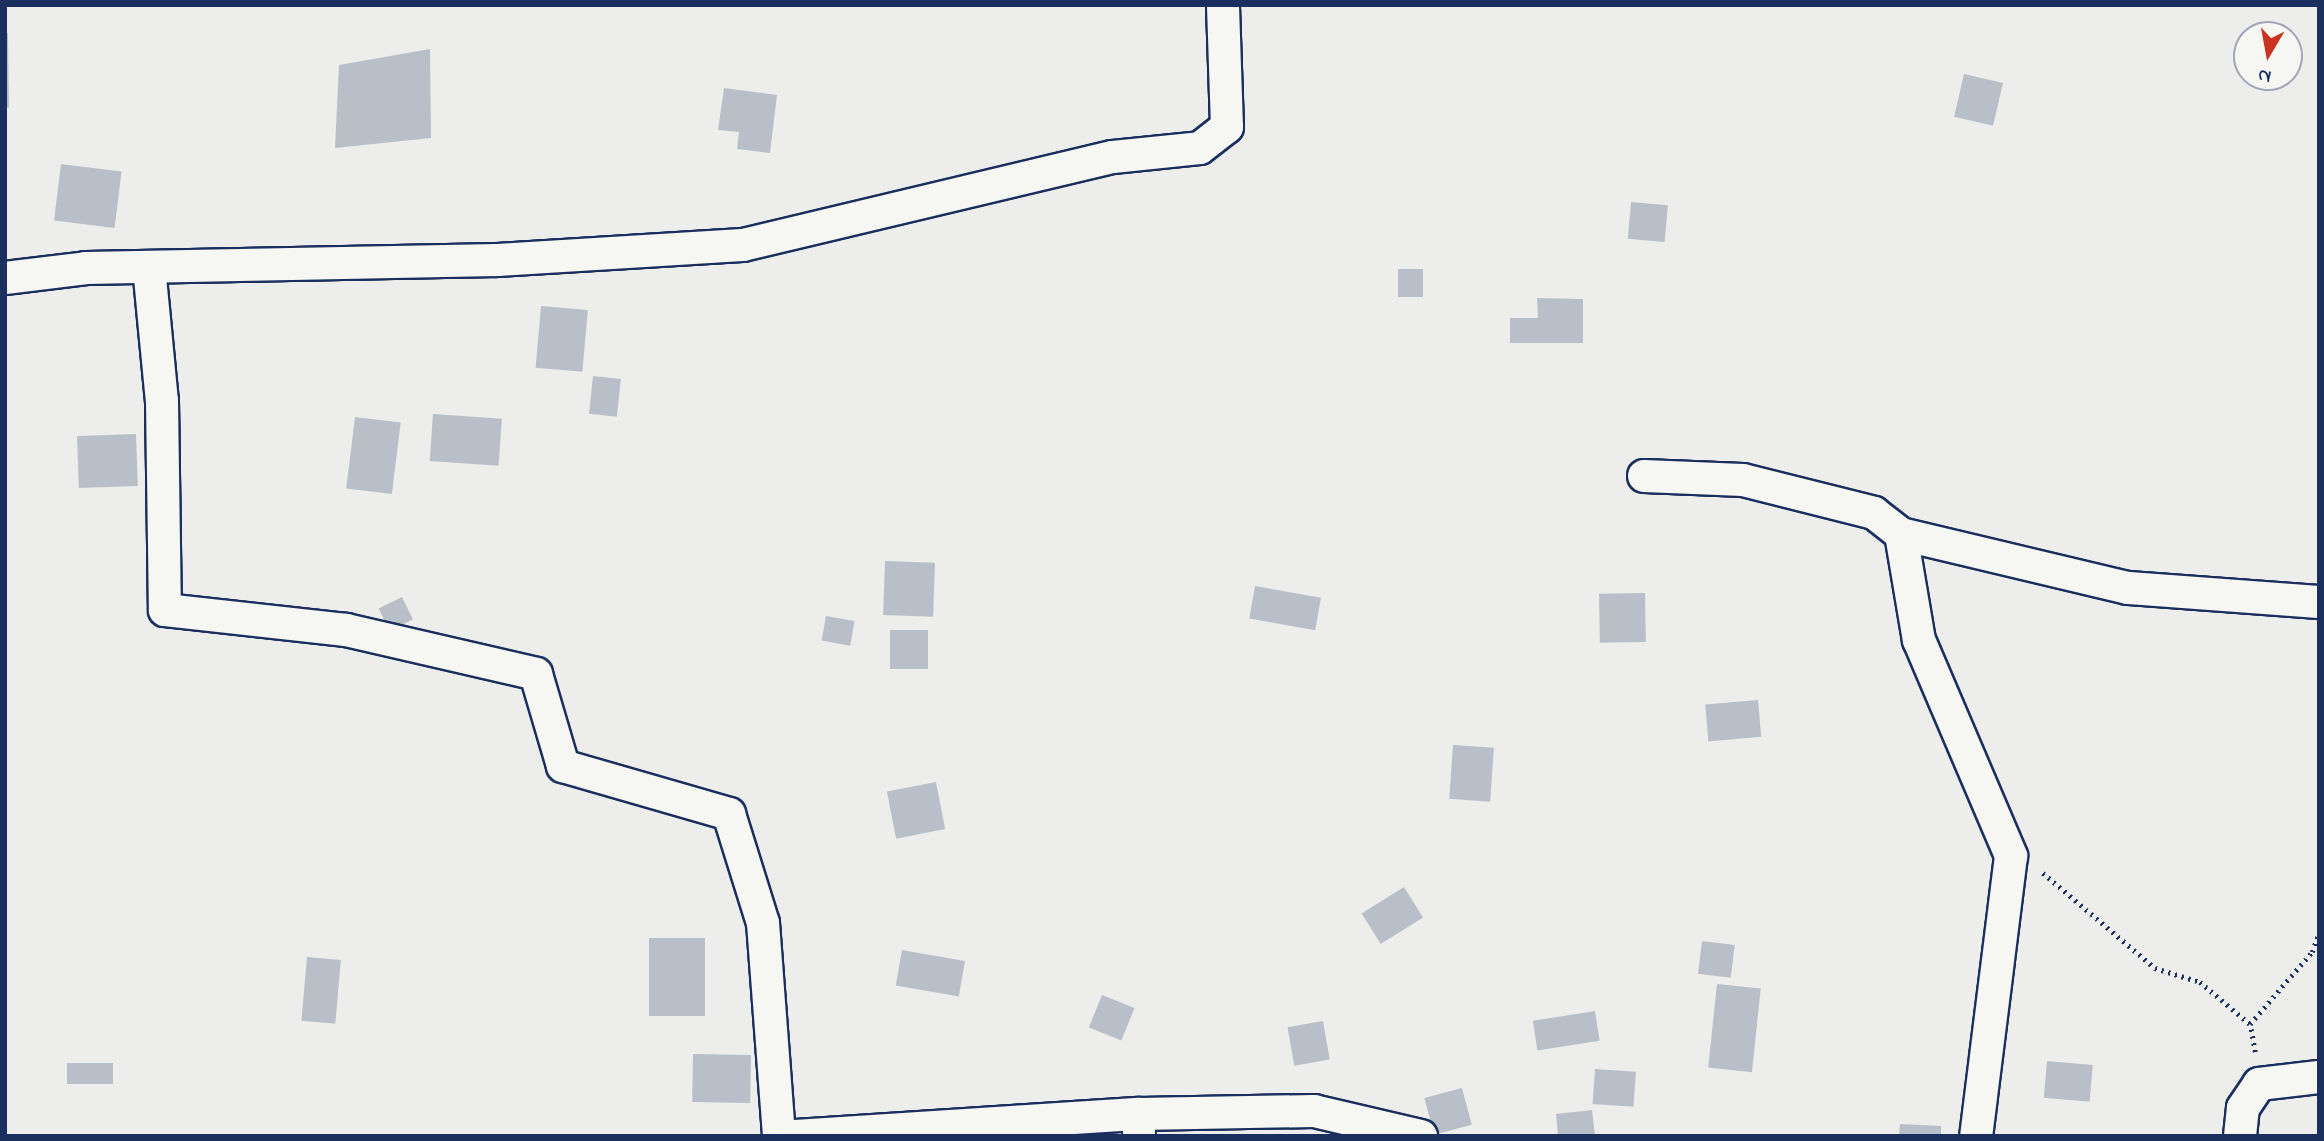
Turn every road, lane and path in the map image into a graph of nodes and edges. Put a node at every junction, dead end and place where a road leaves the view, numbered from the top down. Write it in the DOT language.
graph roads {
  1 [pos="1223,5"];
  2 [pos="149,267"];
  3 [pos="5,278"];
  4 [pos="1644,476"];
  5 [pos="1901,534"];
  6 [pos="2319,603"];
  7 [pos="2011,856"];
  8 [pos="2319,933"];
  9 [pos="2250,1024"];
  10 [pos="2319,1077"];
  11 [pos="2259,1084"];
  12 [pos="1139,1125"];
  13 [pos="779,1136"];
  14 [pos="795,1136"];
  15 [pos="1422,1136"];
  16 [pos="1976,1136"];
  17 [pos="2240,1136"];
  1 -- 2 [label="street"];
  2 -- 3 [label="street"];
  2 -- 13 [label="street"];
  4 -- 5 [label="street"];
  5 -- 6 [label="street"];
  5 -- 7 [label="street"];
  7 -- 9 [label="path"];
  7 -- 16 [label="street"];
  8 -- 9 [label="path"];
  9 -- 11 [label="path"];
  10 -- 11 [label="street"];
  11 -- 17 [label="street"];
  12 -- 14 [label="street"];
  12 -- 15 [label="street"];
}
